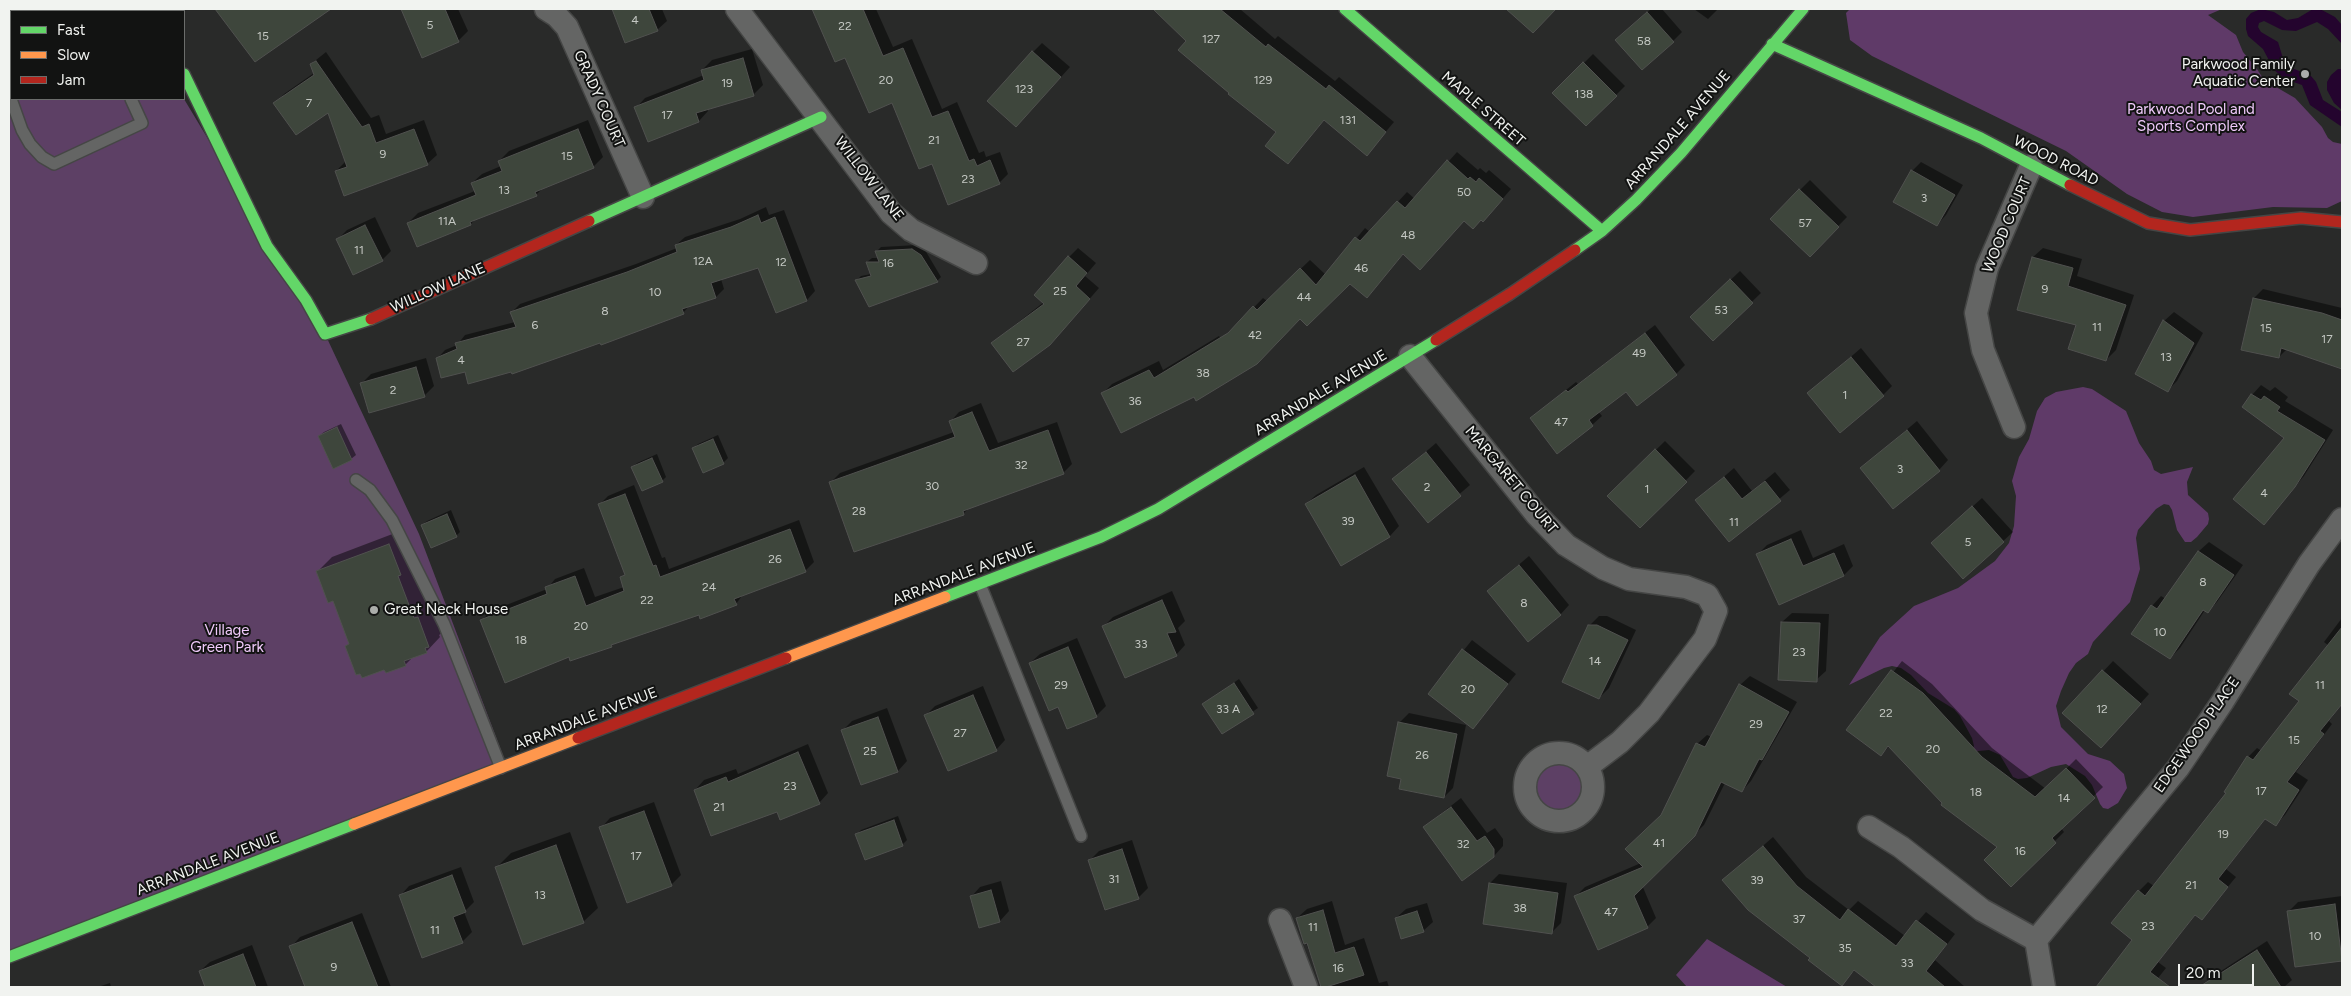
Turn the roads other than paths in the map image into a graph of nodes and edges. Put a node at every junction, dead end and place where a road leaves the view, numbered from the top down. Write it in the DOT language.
graph roads {
  1 [pos="546,9"];
  2 [pos="737,9"];
  3 [pos="1345,9"];
  4 [pos="1803,9"];
  5 [pos="1772,44"];
  6 [pos="185,76"];
  7 [pos="12,100"];
  8 [pos="131,100"];
  9 [pos="821,117"];
  10 [pos="2031,166"];
  11 [pos="643,197"];
  12 [pos="2342,222"];
  13 [pos="1602,231"];
  14 [pos="976,263"];
  15 [pos="1410,356"];
  16 [pos="2014,427"];
  17 [pos="356,480"];
  18 [pos="2342,519"];
  19 [pos="980,584"];
  20 [pos="1587,767"];
  21 [pos="501,768"];
  22 [pos="1869,827"];
  23 [pos="1081,836"];
  24 [pos="1280,920"];
  25 [pos="2036,940"];
  26 [pos="9,957"];
  27 [pos="1306,987"];
  28 [pos="2044,987"];
  1 -- 11 [label="street, GRADY COURT"];
  2 -- 9 [label="street, WILLOW LANE"];
  3 -- 13 [label="street, MAPLE STREET"];
  4 -- 5 [label="street, ARRANDALE AVENUE"];
  5 -- 10 [label="street, WOOD ROAD"];
  5 -- 13 [label="street, ARRANDALE AVENUE"];
  6 -- 11 [label="street, WILLOW LANE"];
  7 -- 8 [label="lane"];
  9 -- 11 [label="street, WILLOW LANE"];
  9 -- 14 [label="street, WILLOW LANE"];
  10 -- 12 [label="street, WOOD ROAD"];
  10 -- 16 [label="street, WOOD COURT"];
  13 -- 15 [label="street, ARRANDALE AVENUE"];
  15 -- 19 [label="street, ARRANDALE AVENUE"];
  15 -- 20 [label="street, MARGARET COURT"];
  17 -- 21 [label="lane"];
  18 -- 25 [label="street, EDGEWOOD PLACE"];
  19 -- 21 [label="street, ARRANDALE AVENUE"];
  19 -- 23 [label="lane"];
  21 -- 26 [label="street, ARRANDALE AVENUE"];
  22 -- 25 [label="street"];
  24 -- 27 [label="street"];
  25 -- 28 [label="street"];
}
